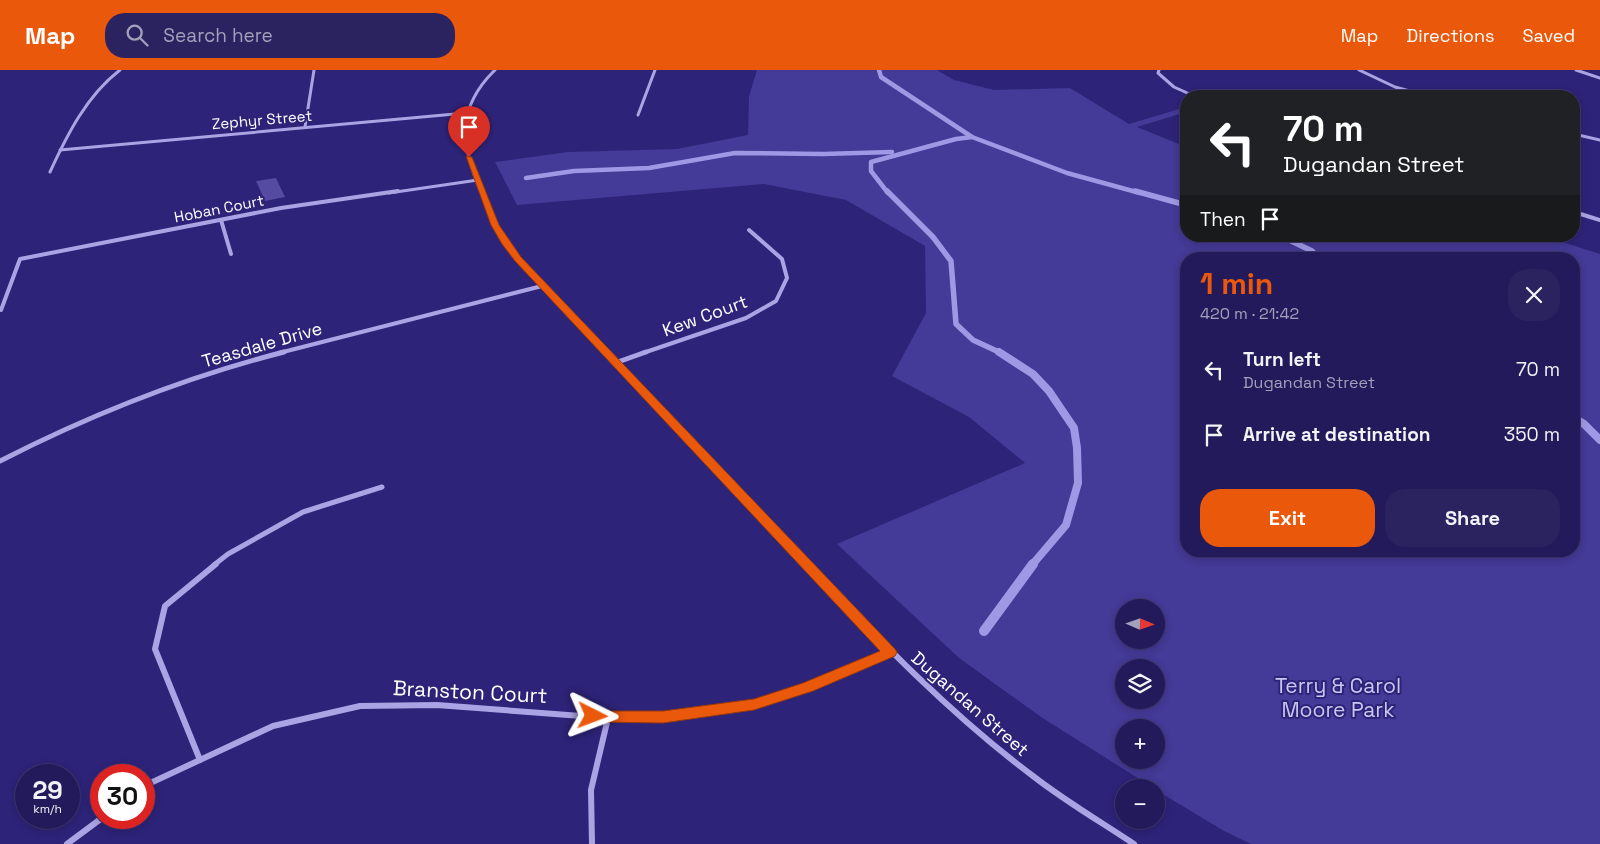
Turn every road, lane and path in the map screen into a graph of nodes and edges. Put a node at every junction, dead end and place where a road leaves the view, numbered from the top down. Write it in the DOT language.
graph roads {
  1 [pos="120,70"];
  2 [pos="314,70"];
  3 [pos="496,70"];
  4 [pos="655,70"];
  5 [pos="1159,70"];
  6 [pos="1359,70"];
  7 [pos="1576,70"];
  8 [pos="1600,78"];
  9 [pos="1180,90"];
  10 [pos="1406,90"];
  11 [pos="466,113"];
  12 [pos="638,115"];
  13 [pos="305,127"];
  14 [pos="1580,135"];
  15 [pos="1600,140"];
  16 [pos="60,150"];
  17 [pos="50,172"];
  18 [pos="478,180"];
  19 [pos="1580,214"];
  20 [pos="221,220"];
  21 [pos="1600,220"];
  22 [pos="749,230"];
  23 [pos="231,254"];
  24 [pos="542,286"];
  25 [pos="1,310"];
  26 [pos="615,362"];
  27 [pos="0,461"];
  28 [pos="382,487"];
  29 [pos="890,652"];
  30 [pos="608,718"];
  31 [pos="200,760"];
  32 [pos="155,781"];
  33 [pos="90,827"];
  34 [pos="67,844"];
  35 [pos="592,844"];
  36 [pos="1134,844"];
  1 -- 16 [label="street"];
  2 -- 13 [label="street"];
  3 -- 11 [label="street, Dugandan Street"];
  4 -- 12 [label="street"];
  5 -- 9 [label="street"];
  6 -- 10 [label="street"];
  7 -- 8 [label="street"];
  11 -- 13 [label="street, Zephyr Street"];
  11 -- 18 [label="street, Dugandan Street"];
  13 -- 16 [label="street, Zephyr Street"];
  14 -- 15 [label="street"];
  16 -- 17 [label="street"];
  18 -- 20 [label="street, Hoban Court"];
  18 -- 24 [label="street, Dugandan Street"];
  19 -- 21 [label="street"];
  20 -- 23 [label="street"];
  20 -- 25 [label="street, Hoban Court"];
  22 -- 26 [label="street, Kew Court"];
  24 -- 26 [label="street, Dugandan Street"];
  24 -- 27 [label="street, Teasdale Drive"];
  26 -- 29 [label="street, Dugandan Street"];
  28 -- 31 [label="street"];
  29 -- 30 [label="street, Branston Court"];
  29 -- 36 [label="street, Dugandan Street"];
  30 -- 31 [label="street, Branston Court"];
  30 -- 35 [label="street"];
  31 -- 32 [label="street, Branston Court"];
  33 -- 34 [label="street"];
}
